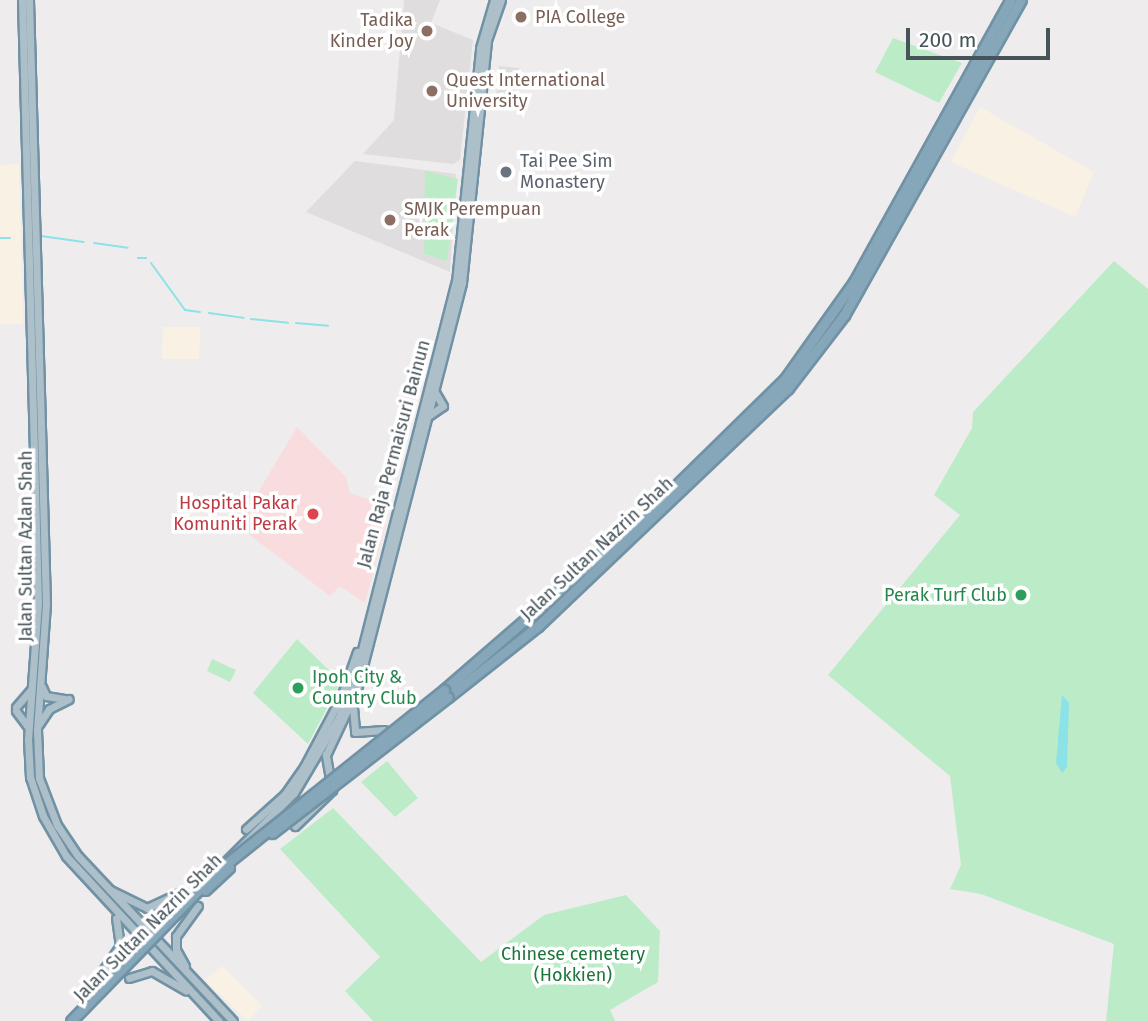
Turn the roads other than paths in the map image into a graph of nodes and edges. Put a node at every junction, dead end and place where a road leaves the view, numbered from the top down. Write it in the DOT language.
graph roads {
  1 [pos="22,0"];
  2 [pos="29,0"];
  3 [pos="494,0"];
  4 [pos="501,0"];
  5 [pos="1010,0"];
  6 [pos="1021,0"];
  7 [pos="1013,14"];
  8 [pos="1001,16"];
  9 [pos="1004,30"];
  10 [pos="975,62"];
  11 [pos="477,147"];
  12 [pos="467,168"];
  13 [pos="35,261"];
  14 [pos="30,326"];
  15 [pos="431,388"];
  16 [pos="424,414"];
  17 [pos="363,636"];
  18 [pos="40,680"];
  19 [pos="32,688"];
  20 [pos="357,689"];
  21 [pos="446,693"];
  22 [pos="33,729"];
  23 [pos="384,730"];
  24 [pos="295,826"];
  25 [pos="246,829"];
  26 [pos="216,872"];
  27 [pos="109,890"];
  28 [pos="182,892"];
  29 [pos="198,905"];
  30 [pos="114,913"];
  31 [pos="129,978"];
  32 [pos="198,983"];
  33 [pos="193,994"];
  34 [pos="83,999"];
  35 [pos="71,1021"];
  36 [pos="79,1021"];
  37 [pos="219,1021"];
  38 [pos="233,1021"];
  1 -- 14 [label="main road, Jalan Sultan Azlan Shah"];
  2 -- 13 [label="main road, Jalan Sultan Azlan Shah"];
  3 -- 12 [label="main road, Jalan Raja Permaisuri Bainun"];
  4 -- 11 [label="main road, Jalan Raja Permaisuri Bainun"];
  5 -- 8 [label="highway, Jalan Sultan Nazrin Shah"];
  6 -- 7 [label="highway, Jalan Sultan Nazrin Shah"];
  7 -- 8 [label="highway"];
  7 -- 9 [label="highway, Jalan Sultan Nazrin Shah"];
  8 -- 10 [label="highway, Jalan Sultan Nazrin Shah"];
  9 -- 10 [label="highway"];
  9 -- 21 [label="highway, Jalan Sultan Nazrin Shah"];
  10 -- 21 [label="highway, Jalan Sultan Nazrin Shah"];
  11 -- 12 [label="main road"];
  11 -- 15 [label="main road, Jalan Raja Permaisuri Bainun"];
  12 -- 15 [label="main road, Jalan Raja Permaisuri Bainun"];
  13 -- 14 [label="main road"];
  13 -- 18 [label="main road, Jalan Sultan Azlan Shah"];
  14 -- 19 [label="main road, Jalan Sultan Azlan Shah"];
  15 -- 16 [label="main road, Jalan Raja Permaisuri Bainun"];
  15 -- 16 [label="main road, Jalan Raja Permaisuri Bainun"];
  15 -- 16 [label="main road"];
  16 -- 17 [label="main road, Jalan Raja Permaisuri Bainun"];
  16 -- 20 [label="main road, Jalan Raja Permaisuri Bainun"];
  17 -- 25 [label="main road"];
  17 -- 26 [label="main road, Jalan Raja Permaisuri Bainun, bridge"];
  18 -- 22 [label="main road, Jalan Sultan Azlan Shah"];
  18 -- 22 [label="main road"];
  19 -- 22 [label="main road, Jalan Sultan Azlan Shah"];
  19 -- 22 [label="main road"];
  20 -- 23 [label="main road"];
  20 -- 24 [label="main road, Jalan Raja Permaisuri Bainun"];
  21 -- 26 [label="highway, Jalan Sultan Nazrin Shah, bridge"];
  21 -- 36 [label="highway, Jalan Sultan Nazrin Shah, bridge"];
  22 -- 27 [label="main road, Jalan Sultan Azlan Shah"];
  22 -- 30 [label="main road, Jalan Sultan Azlan Shah"];
  26 -- 35 [label="highway, Jalan Sultan Nazrin Shah, bridge"];
  27 -- 28 [label="main road"];
  27 -- 32 [label="main road, Jalan Sultan Azlan Shah"];
  29 -- 32 [label="main road"];
  30 -- 33 [label="main road, Jalan Sultan Azlan Shah"];
  30 -- 34 [label="main road"];
  31 -- 33 [label="main road"];
  32 -- 38 [label="main road, Jalan Sultan Azlan Shah"];
  33 -- 37 [label="main road, Jalan Sultan Azlan Shah"];
}
